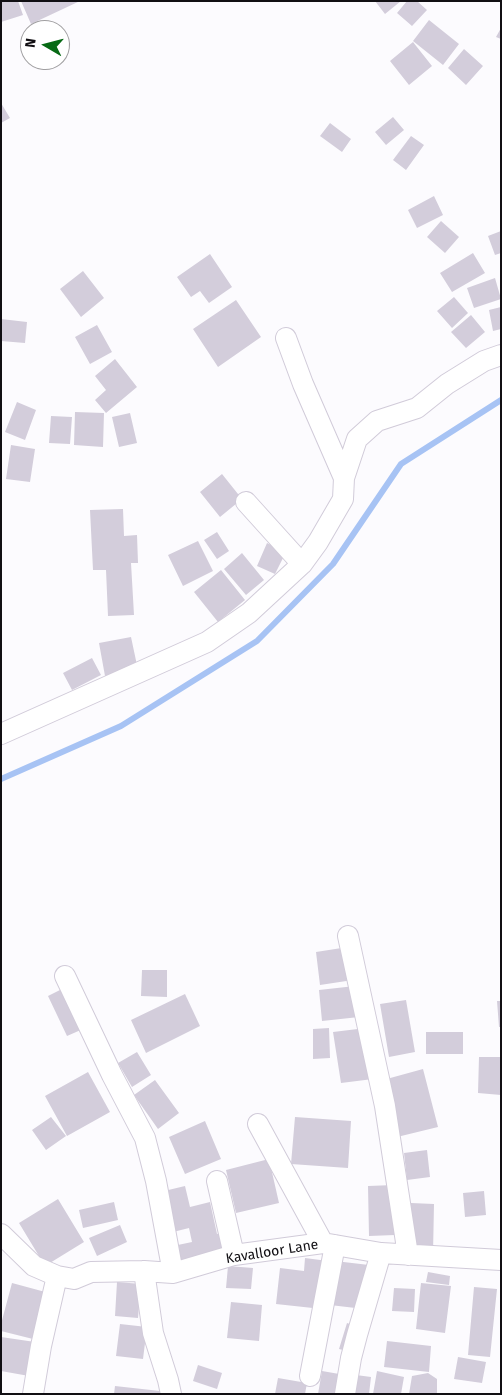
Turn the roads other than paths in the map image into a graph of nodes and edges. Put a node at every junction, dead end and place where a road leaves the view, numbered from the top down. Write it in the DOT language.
graph roads {
  1 [pos="286,338"];
  2 [pos="501,355"];
  3 [pos="344,478"];
  4 [pos="246,502"];
  5 [pos="302,564"];
  6 [pos="1,734"];
  7 [pos="348,936"];
  8 [pos="65,976"];
  9 [pos="258,1124"];
  10 [pos="217,1181"];
  11 [pos="1,1234"];
  12 [pos="329,1244"];
  13 [pos="381,1253"];
  14 [pos="234,1255"];
  15 [pos="408,1255"];
  16 [pos="501,1260"];
  17 [pos="144,1271"];
  18 [pos="173,1273"];
  19 [pos="57,1276"];
  20 [pos="310,1376"];
  21 [pos="33,1394"];
  22 [pos="171,1394"];
  23 [pos="345,1394"];
  1 -- 3 [label="street"];
  2 -- 3 [label="street"];
  3 -- 5 [label="street"];
  4 -- 5 [label="street"];
  5 -- 6 [label="street"];
  7 -- 15 [label="street"];
  8 -- 18 [label="street"];
  9 -- 12 [label="street"];
  10 -- 14 [label="street"];
  11 -- 19 [label="street, Kavalloor Lane"];
  12 -- 13 [label="street, Kavalloor Lane"];
  12 -- 14 [label="street, Kavalloor Lane"];
  12 -- 20 [label="street"];
  13 -- 15 [label="street, Kavalloor Lane"];
  13 -- 23 [label="street"];
  14 -- 18 [label="street, Kavalloor Lane"];
  15 -- 16 [label="street, Kavalloor Lane"];
  17 -- 18 [label="street, Kavalloor Lane"];
  17 -- 19 [label="street, Kavalloor Lane"];
  17 -- 22 [label="street"];
  19 -- 21 [label="street"];
}
